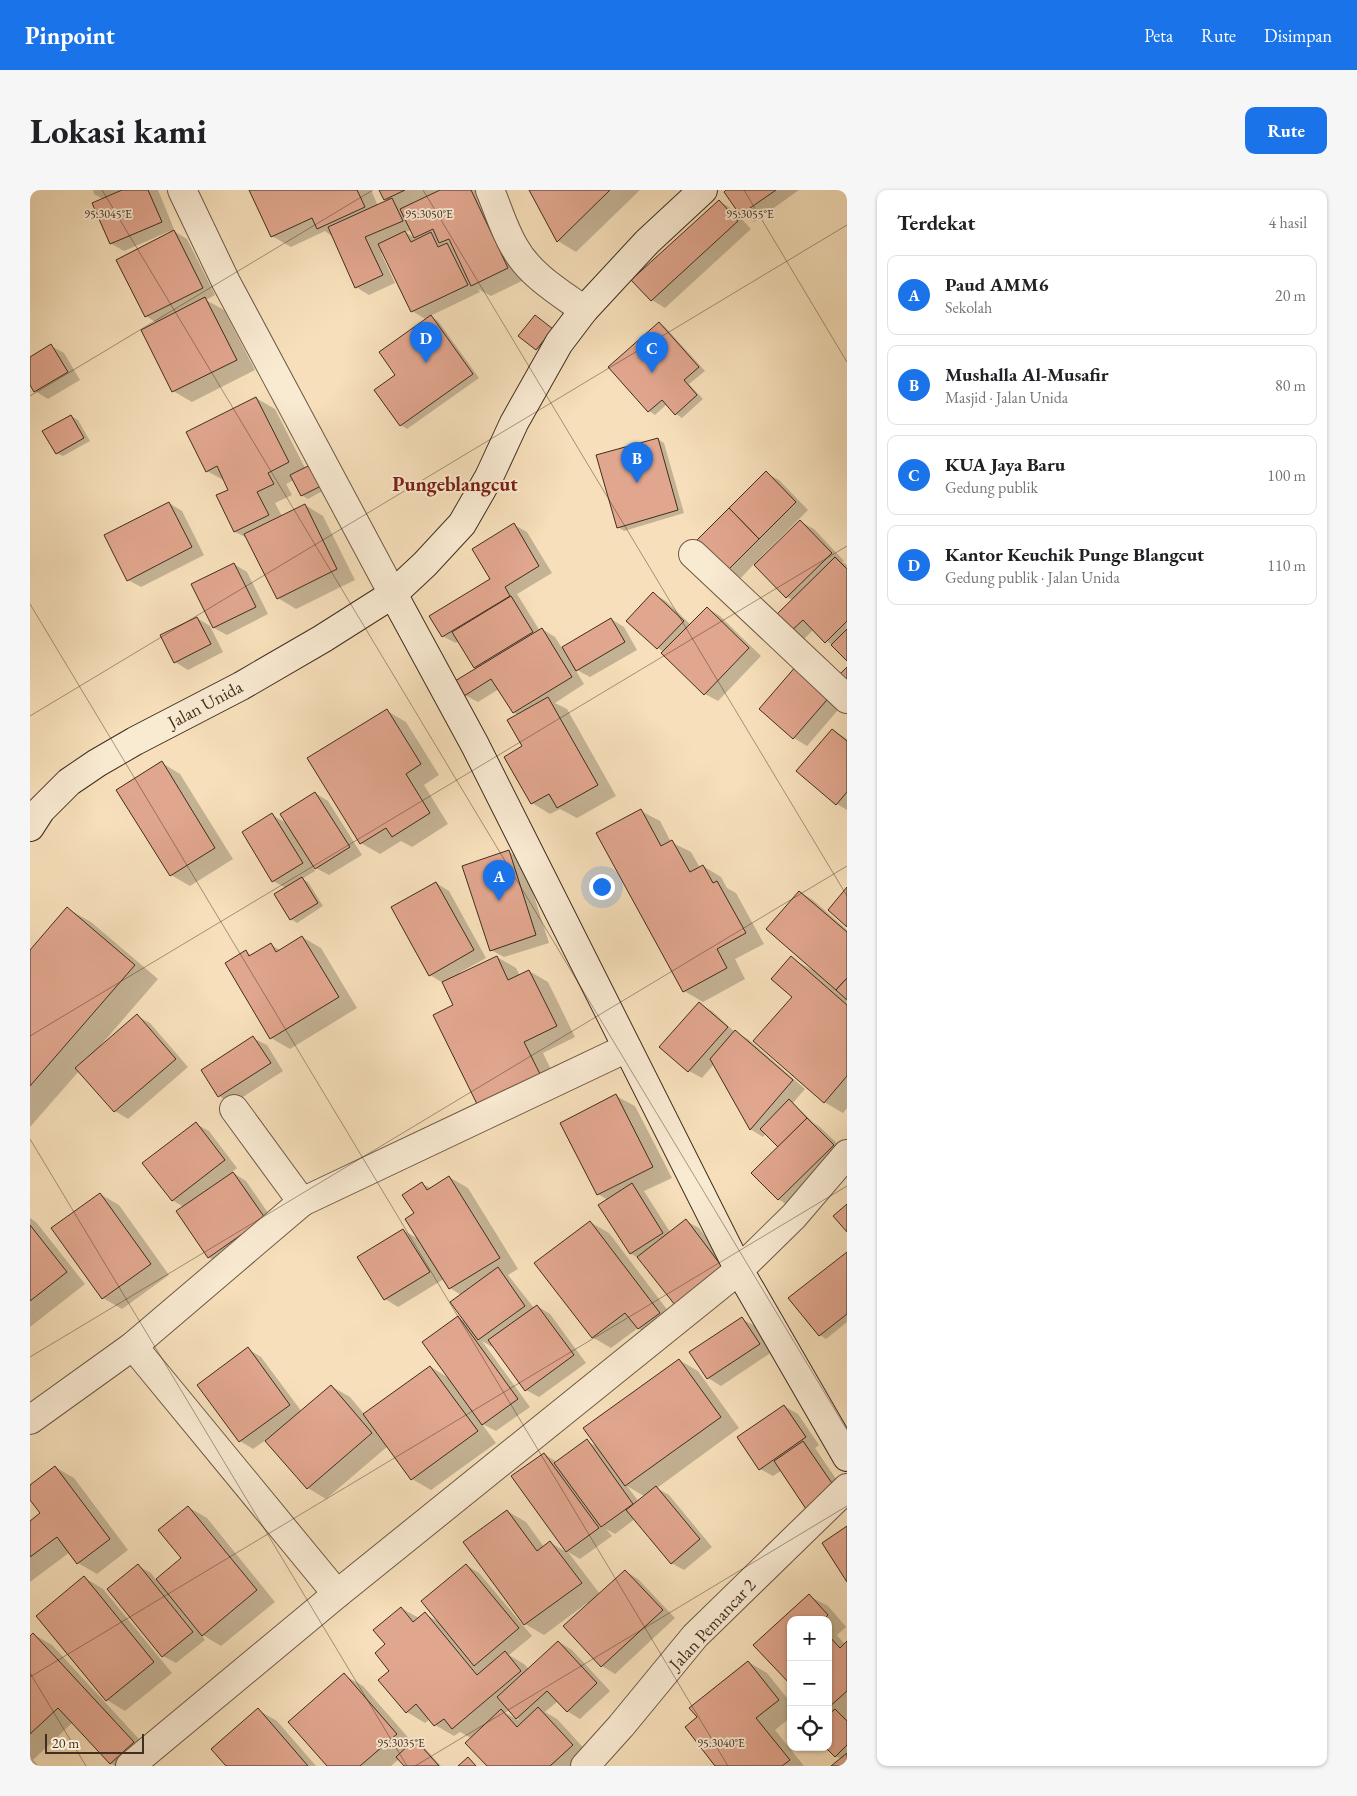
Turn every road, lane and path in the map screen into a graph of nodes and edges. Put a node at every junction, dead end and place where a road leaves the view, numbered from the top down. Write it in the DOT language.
graph roads {
  1 [pos="182,190"];
  2 [pos="490,190"];
  3 [pos="703,190"];
  4 [pos="584,310"];
  5 [pos="693,554"];
  6 [pos="393,594"];
  7 [pos="847,699"];
  8 [pos="30,827"];
  9 [pos="627,1048"];
  10 [pos="234,1109"];
  11 [pos="847,1154"];
  12 [pos="302,1202"];
  13 [pos="739,1270"];
  14 [pos="133,1346"];
  15 [pos="30,1420"];
  16 [pos="847,1457"];
  17 [pos="847,1488"];
  18 [pos="337,1594"];
  19 [pos="130,1766"];
  20 [pos="585,1766"];
  1 -- 6 [label="street"];
  2 -- 4 [label="street"];
  3 -- 4 [label="street, Jalan Unida"];
  4 -- 6 [label="street, Jalan Unida"];
  5 -- 7 [label="street"];
  6 -- 8 [label="street, Jalan Unida"];
  6 -- 9 [label="street"];
  9 -- 12 [label="street"];
  9 -- 13 [label="street"];
  10 -- 12 [label="street"];
  11 -- 13 [label="street"];
  12 -- 14 [label="street"];
  13 -- 16 [label="street"];
  13 -- 18 [label="street"];
  14 -- 15 [label="street"];
  14 -- 18 [label="street"];
  17 -- 20 [label="street, Jalan Pemancar 2"];
  18 -- 19 [label="street"];
}
